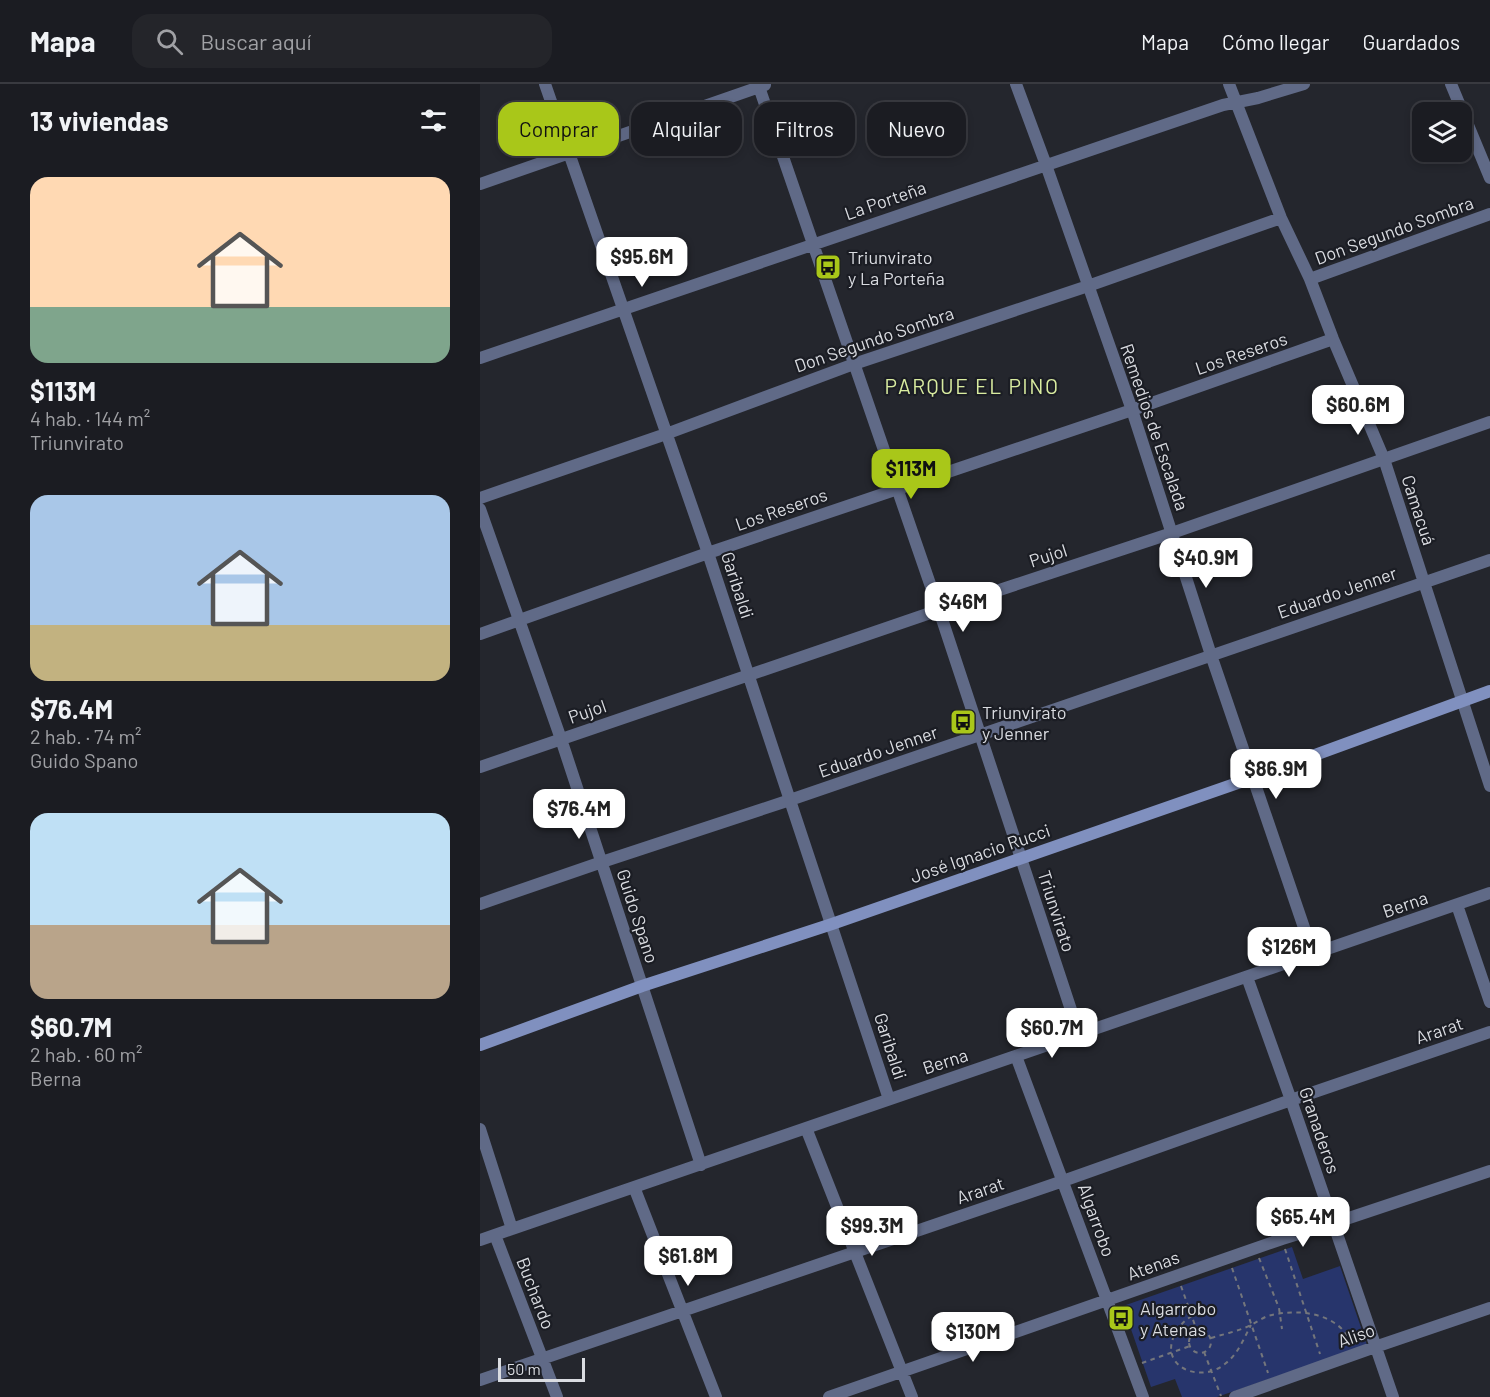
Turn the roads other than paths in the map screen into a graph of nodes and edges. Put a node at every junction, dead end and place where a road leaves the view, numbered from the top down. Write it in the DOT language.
graph roads {
  1 [pos="545,84"];
  2 [pos="1016,84"];
  3 [pos="1229,84"];
  4 [pos="1304,84"];
  5 [pos="1451,84"];
  6 [pos="761,85"];
  7 [pos="551,102"];
  8 [pos="1236,102"];
  9 [pos="619,135"];
  10 [pos="560,156"];
  11 [pos="570,156"];
  12 [pos="1046,165"];
  13 [pos="1490,178"];
  14 [pos="480,184"];
  15 [pos="1490,214"];
  16 [pos="1281,218"];
  17 [pos="813,244"];
  18 [pos="1310,279"];
  19 [pos="1088,286"];
  20 [pos="623,310"];
  21 [pos="1333,339"];
  22 [pos="480,358"];
  23 [pos="854,364"];
  24 [pos="1132,410"];
  25 [pos="1490,422"];
  26 [pos="666,434"];
  27 [pos="1384,459"];
  28 [pos="898,489"];
  29 [pos="480,498"];
  30 [pos="480,509"];
  31 [pos="1172,533"];
  32 [pos="708,553"];
  33 [pos="1490,560"];
  34 [pos="1424,582"];
  35 [pos="939,610"];
  36 [pos="519,620"];
  37 [pos="480,633"];
  38 [pos="1211,655"];
  39 [pos="749,676"];
  40 [pos="1490,691"];
  41 [pos="1462,703"];
  42 [pos="981,735"];
  43 [pos="561,739"];
  44 [pos="480,767"];
  45 [pos="1252,778"];
  46 [pos="1490,786"];
  47 [pos="790,800"];
  48 [pos="1021,858"];
  49 [pos="602,862"];
  50 [pos="1490,893"];
  51 [pos="480,904"];
  52 [pos="1457,905"];
  53 [pos="832,924"];
  54 [pos="1313,954"];
  55 [pos="1247,977"];
  56 [pos="642,986"];
  57 [pos="1490,1002"];
  58 [pos="1490,1032"];
  59 [pos="1079,1034"];
  60 [pos="480,1045"];
  61 [pos="1016,1056"];
  62 [pos="889,1099"];
  63 [pos="1291,1100"];
  64 [pos="806,1128"];
  65 [pos="480,1129"];
  66 [pos="700,1165"];
  67 [pos="1490,1171"];
  68 [pos="1063,1181"];
  69 [pos="634,1187"];
  70 [pos="1334,1223"];
  71 [pos="512,1229"];
  72 [pos="495,1235"];
  73 [pos="480,1240"];
  74 [pos="854,1251"];
  75 [pos="1107,1300"];
  76 [pos="1490,1308"];
  77 [pos="682,1311"];
  78 [pos="1375,1347"];
  79 [pos="542,1359"];
  80 [pos="901,1373"];
  81 [pos="480,1380"];
  82 [pos="557,1397"];
  83 [pos="716,1397"];
  84 [pos="829,1397"];
  85 [pos="912,1397"];
  86 [pos="1143,1397"];
  87 [pos="1235,1397"];
  88 [pos="1393,1397"];
  1 -- 7 [label="street, Garibaldi"];
  2 -- 12 [label="street, Remedios de Escalada"];
  3 -- 8 [label="street, Camacuá"];
  4 -- 8 [label="street, La Porteña"];
  5 -- 13 [label="street"];
  6 -- 9 [label="street"];
  6 -- 17 [label="street, Triunvirato"];
  8 -- 12 [label="street, La Porteña"];
  8 -- 16 [label="street, Camacuá"];
  10 -- 14 [label="street"];
  11 -- 20 [label="street, Garibaldi"];
  12 -- 17 [label="street, La Porteña"];
  12 -- 19 [label="street, Remedios de Escalada"];
  15 -- 18 [label="street, Don Segundo Sombra"];
  16 -- 18 [label="street, Camacuá"];
  16 -- 19 [label="street, Don Segundo Sombra"];
  17 -- 20 [label="street, La Porteña"];
  17 -- 23 [label="street, Triunvirato"];
  18 -- 21 [label="street, Camacuá"];
  19 -- 23 [label="street, Don Segundo Sombra"];
  19 -- 24 [label="street, Remedios de Escalada"];
  20 -- 22 [label="street, La Porteña"];
  20 -- 26 [label="street, Garibaldi"];
  21 -- 24 [label="street, Los Reseros"];
  21 -- 27 [label="street, Camacuá"];
  23 -- 26 [label="street, Don Segundo Sombra"];
  23 -- 28 [label="street, Triunvirato"];
  24 -- 28 [label="street, Los Reseros"];
  24 -- 31 [label="street, Remedios de Escalada"];
  25 -- 27 [label="street, Pujol"];
  26 -- 29 [label="street, Don Segundo Sombra"];
  26 -- 32 [label="street, Garibaldi"];
  27 -- 31 [label="street, Pujol"];
  27 -- 34 [label="street, Camacuá"];
  28 -- 32 [label="street, Los Reseros"];
  28 -- 35 [label="street, Triunvirato"];
  30 -- 36 [label="street, Guido Spano"];
  31 -- 35 [label="street, Pujol"];
  31 -- 38 [label="street, Remedios de Escalada"];
  32 -- 36 [label="street, Los Reseros"];
  32 -- 39 [label="street, Garibaldi"];
  33 -- 34 [label="street, Eduardo Jenner"];
  34 -- 38 [label="street, Eduardo Jenner"];
  34 -- 41 [label="street, Camacuá"];
  35 -- 39 [label="street, Pujol"];
  35 -- 42 [label="street, Triunvirato"];
  36 -- 37 [label="street, Los Reseros"];
  36 -- 43 [label="street, Guido Spano"];
  38 -- 42 [label="street, Eduardo Jenner"];
  38 -- 45 [label="street, Remedios de Escalada"];
  39 -- 43 [label="street, Pujol"];
  39 -- 47 [label="street, Garibaldi"];
  40 -- 41 [label="street, José Ignacio Rucci"];
  41 -- 45 [label="street, José Ignacio Rucci"];
  41 -- 46 [label="street, Camacuá"];
  42 -- 47 [label="street, Eduardo Jenner"];
  42 -- 48 [label="street, Triunvirato"];
  43 -- 44 [label="street, Pujol"];
  43 -- 49 [label="street, Guido Spano"];
  45 -- 48 [label="street, José Ignacio Rucci"];
  45 -- 54 [label="street, Remedios de Escalada"];
  47 -- 49 [label="street, Eduardo Jenner"];
  47 -- 53 [label="street, Garibaldi"];
  48 -- 53 [label="street, José Ignacio Rucci"];
  48 -- 59 [label="street, Triunvirato"];
  49 -- 51 [label="street, Eduardo Jenner"];
  49 -- 56 [label="street, Guido Spano"];
  50 -- 52 [label="street, Berna"];
  52 -- 54 [label="street, Berna"];
  52 -- 57 [label="street"];
  53 -- 56 [label="street, José Ignacio Rucci"];
  53 -- 62 [label="street, Garibaldi"];
  54 -- 55 [label="street, Berna"];
  55 -- 59 [label="street, Berna"];
  55 -- 63 [label="street, Granaderos"];
  56 -- 60 [label="street, José Ignacio Rucci"];
  56 -- 66 [label="street, Guido Spano"];
  58 -- 63 [label="street, Ararat"];
  59 -- 61 [label="street, Berna"];
  61 -- 62 [label="street, Berna"];
  61 -- 68 [label="street, Algarrobo"];
  62 -- 64 [label="street, Berna"];
  63 -- 68 [label="street, Ararat"];
  63 -- 70 [label="street, Granaderos"];
  64 -- 66 [label="street, Berna"];
  64 -- 74 [label="street"];
  65 -- 71 [label="street"];
  66 -- 69 [label="street, Berna"];
  67 -- 70 [label="street, Atenas"];
  68 -- 74 [label="street, Ararat"];
  68 -- 75 [label="street, Algarrobo"];
  69 -- 71 [label="street, Berna"];
  69 -- 77 [label="street"];
  70 -- 75 [label="street, Atenas"];
  70 -- 78 [label="street, Granaderos"];
  71 -- 72 [label="street, Berna"];
  72 -- 73 [label="street, Berna"];
  72 -- 79 [label="street, Buchardo"];
  74 -- 77 [label="street, Ararat"];
  74 -- 80 [label="street"];
  75 -- 80 [label="street, Atenas"];
  75 -- 86 [label="street, Algarrobo"];
  76 -- 78 [label="street, Aliso"];
  77 -- 79 [label="street, Ararat"];
  77 -- 83 [label="street"];
  78 -- 87 [label="street, Aliso"];
  78 -- 88 [label="street, Granaderos"];
  79 -- 81 [label="street, Ararat"];
  79 -- 82 [label="street, Buchardo"];
  80 -- 84 [label="street, Atenas"];
  80 -- 85 [label="street"];
}
